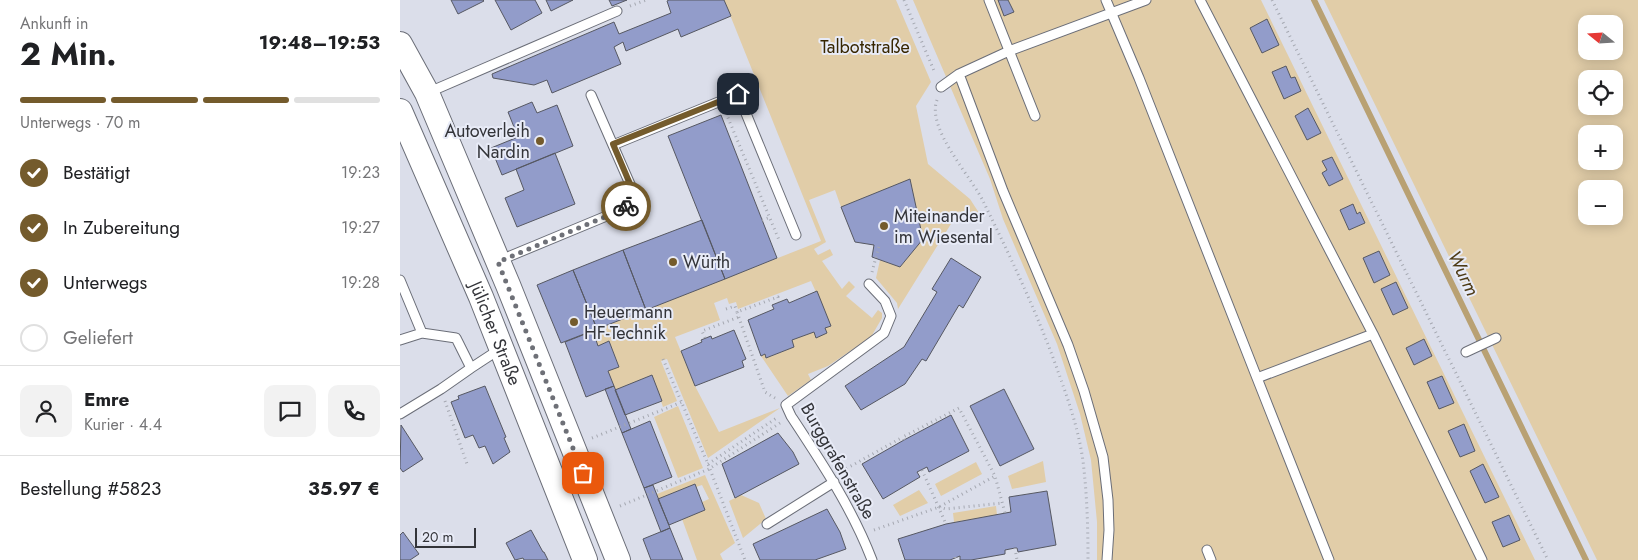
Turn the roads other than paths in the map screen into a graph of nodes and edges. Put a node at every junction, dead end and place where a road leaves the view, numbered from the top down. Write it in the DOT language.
graph roads {
  1 [pos="988,0"];
  2 [pos="1106,0"];
  3 [pos="1146,0"];
  4 [pos="1200,0"];
  5 [pos="617,12"];
  6 [pos="1111,14"];
  7 [pos="400,44"];
  8 [pos="1009,51"];
  9 [pos="959,74"];
  10 [pos="941,87"];
  11 [pos="427,92"];
  12 [pos="591,95"];
  13 [pos="400,111"];
  14 [pos="1035,116"];
  15 [pos="613,144"];
  16 [pos="796,235"];
  17 [pos="498,262"];
  18 [pos="400,280"];
  19 [pos="869,284"];
  20 [pos="422,332"];
  21 [pos="1373,334"];
  22 [pos="528,337"];
  23 [pos="1496,338"];
  24 [pos="400,340"];
  25 [pos="501,349"];
  26 [pos="1466,352"];
  27 [pos="471,368"];
  28 [pos="1257,378"];
  29 [pos="400,414"];
  30 [pos="833,480"];
  31 [pos="767,524"];
  32 [pos="1207,550"];
  33 [pos="614,551"];
  34 [pos="581,556"];
  35 [pos="872,560"];
  36 [pos="1107,560"];
  37 [pos="1211,560"];
  38 [pos="1329,560"];
  39 [pos="1482,560"];
  1 -- 8 [label="lane"];
  2 -- 6 [label="lane"];
  3 -- 6 [label="lane"];
  4 -- 21 [label="lane"];
  5 -- 11 [label="lane"];
  6 -- 8 [label="lane"];
  6 -- 28 [label="lane"];
  7 -- 11 [label="main road, Jülicher Straße"];
  8 -- 9 [label="lane"];
  8 -- 14 [label="lane"];
  9 -- 10 [label="lane"];
  9 -- 36 [label="lane"];
  11 -- 17 [label="main road, Jülicher Straße"];
  12 -- 15 [label="lane"];
  13 -- 25 [label="main road, Jülicher Straße"];
  15 -- 16 [label="lane"];
  15 -- 17 [label="lane"];
  17 -- 22 [label="main road, Jülicher Straße"];
  18 -- 20 [label="lane"];
  19 -- 30 [label="lane, Burggrafenstraße"];
  20 -- 24 [label="lane"];
  20 -- 27 [label="lane"];
  21 -- 28 [label="lane"];
  21 -- 39 [label="lane"];
  22 -- 25 [label="main road"];
  22 -- 33 [label="main road, Jülicher Straße"];
  23 -- 26 [label="lane"];
  25 -- 27 [label="lane"];
  25 -- 34 [label="main road, Jülicher Straße"];
  27 -- 29 [label="lane"];
  28 -- 38 [label="lane"];
  30 -- 31 [label="lane"];
  30 -- 35 [label="lane, Burggrafenstraße"];
  32 -- 37 [label="lane"];
  33 -- 34 [label="main road"];
}
